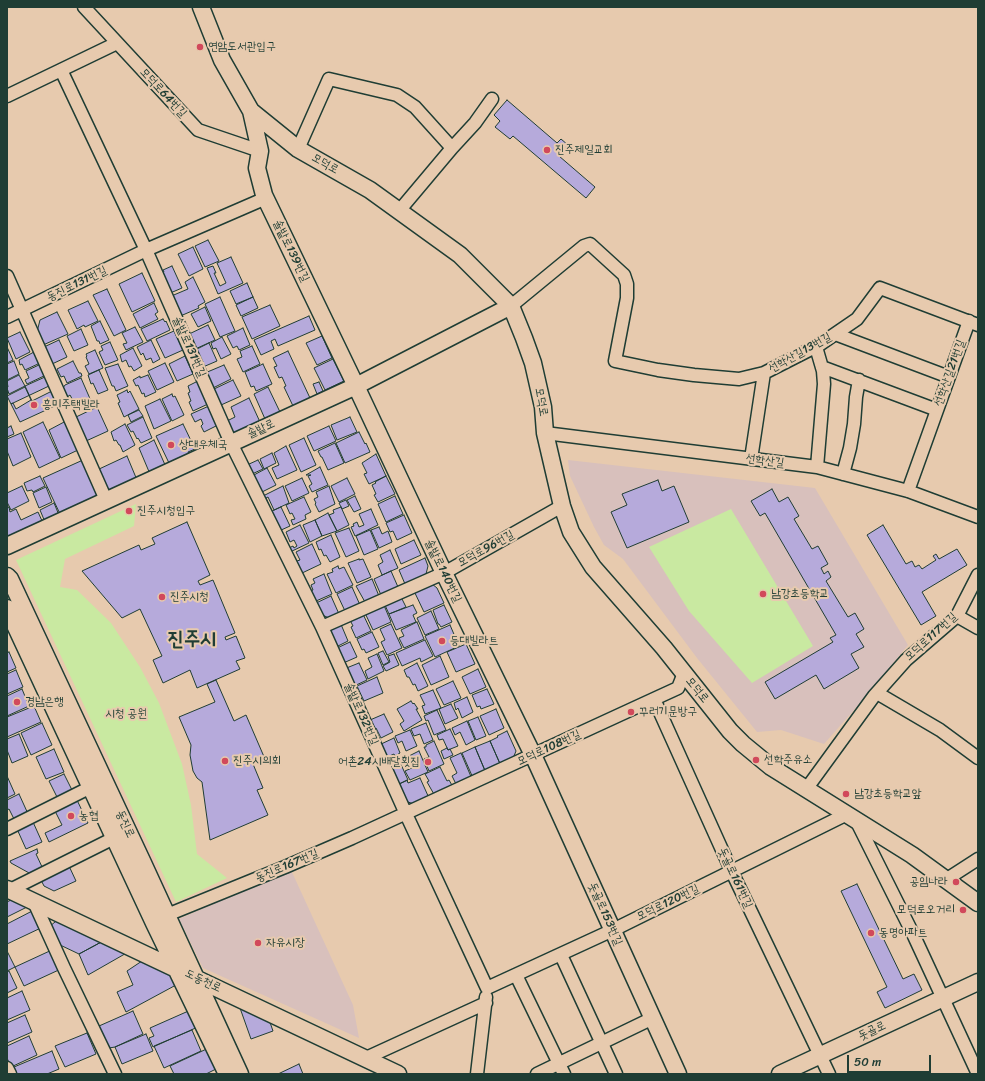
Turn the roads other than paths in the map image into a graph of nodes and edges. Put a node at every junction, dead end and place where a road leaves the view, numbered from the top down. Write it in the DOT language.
graph roads {
  1 [pos="84,7"];
  2 [pos="201,7"];
  3 [pos="117,43"];
  4 [pos="61,70"];
  5 [pos="7,96"];
  6 [pos="492,99"];
  7 [pos="251,111"];
  8 [pos="452,148"];
  9 [pos="298,149"];
  10 [pos="260,151"];
  11 [pos="266,198"];
  12 [pos="399,211"];
  13 [pos="146,250"];
  14 [pos="7,276"];
  15 [pos="880,288"];
  16 [pos="511,306"];
  17 [pos="22,310"];
  18 [pos="7,317"];
  19 [pos="974,323"];
  20 [pos="835,334"];
  21 [pos="816,347"];
  22 [pos="822,367"];
  23 [pos="764,373"];
  24 [pos="949,377"];
  25 [pos="859,380"];
  26 [pos="356,386"];
  27 [pos="937,410"];
  28 [pos="545,433"];
  29 [pos="231,443"];
  30 [pos="751,459"];
  31 [pos="817,467"];
  32 [pos="843,474"];
  33 [pos="908,491"];
  34 [pos="106,500"];
  35 [pos="562,506"];
  36 [pos="978,517"];
  37 [pos="7,546"];
  38 [pos="444,572"];
  39 [pos="978,575"];
  40 [pos="7,576"];
  41 [pos="7,608"];
  42 [pos="957,616"];
  43 [pos="322,627"];
  44 [pos="978,628"];
  45 [pos="684,673"];
  46 [pos="877,694"];
  47 [pos="654,699"];
  48 [pos="533,755"];
  49 [pos="978,758"];
  50 [pos="91,787"];
  51 [pos="807,788"];
  52 [pos="406,814"];
  53 [pos="851,817"];
  54 [pos="7,828"];
  55 [pos="114,838"];
  56 [pos="978,859"];
  57 [pos="732,872"];
  58 [pos="947,879"];
  59 [pos="8,889"];
  60 [pos="34,902"];
  61 [pos="978,903"];
  62 [pos="167,915"];
  63 [pos="612,930"];
  64 [pos="561,955"];
  65 [pos="177,969"];
  66 [pos="516,975"];
  67 [pos="196,977"];
  68 [pos="978,982"];
  69 [pos="487,988"];
  70 [pos="943,998"];
  71 [pos="486,1003"];
  72 [pos="653,1018"];
  73 [pos="601,1044"];
  74 [pos="820,1056"];
  75 [pos="366,1058"];
  76 [pos="7,1068"];
  77 [pos="562,1069"];
  78 [pos="10,1074"];
  79 [pos="115,1074"];
  80 [pos="227,1074"];
  81 [pos="240,1074"];
  82 [pos="398,1074"];
  83 [pos="477,1074"];
  84 [pos="537,1074"];
  85 [pos="616,1074"];
  86 [pos="678,1074"];
  87 [pos="780,1074"];
  88 [pos="829,1074"];
  89 [pos="978,1074"];
  1 -- 3 [label="street, 모덕로64번길"];
  2 -- 7 [label="street, 모덕로"];
  3 -- 4 [label="street"];
  3 -- 10 [label="street, 모덕로64번길"];
  4 -- 5 [label="street"];
  4 -- 13 [label="street"];
  6 -- 8 [label="street"];
  7 -- 9 [label="street, 모덕로"];
  7 -- 10 [label="street, 솔밭로139번길"];
  8 -- 9 [label="street"];
  8 -- 12 [label="street"];
  9 -- 12 [label="street, 모덕로"];
  10 -- 11 [label="street, 솔밭로139번길"];
  11 -- 13 [label="street, 동진로131번길"];
  11 -- 26 [label="street, 솔밭로139번길"];
  12 -- 16 [label="street, 모덕로"];
  13 -- 17 [label="street, 동진로131번길"];
  13 -- 29 [label="street, 솔밭로131번길"];
  14 -- 17 [label="street"];
  15 -- 19 [label="street, 선학산길21번길"];
  15 -- 20 [label="street, 선학산길13번길"];
  16 -- 23 [label="street"];
  16 -- 26 [label="street, 솔밭로"];
  16 -- 28 [label="street, 모덕로"];
  17 -- 18 [label="street, 동진로131번길"];
  17 -- 34 [label="street"];
  19 -- 24 [label="street, 선학산길21번길"];
  20 -- 21 [label="street, 선학산길13번길"];
  20 -- 24 [label="street"];
  21 -- 22 [label="street"];
  21 -- 23 [label="street, 선학산길13번길"];
  22 -- 25 [label="street"];
  22 -- 31 [label="street"];
  23 -- 30 [label="street, 선학산길13번길"];
  24 -- 27 [label="street, 선학산길21번길"];
  25 -- 27 [label="street"];
  25 -- 32 [label="street"];
  26 -- 29 [label="street, 솔밭로"];
  26 -- 38 [label="street, 솔밭로140번길"];
  27 -- 33 [label="street, 선학산길21번길"];
  28 -- 30 [label="street, 선학산길"];
  28 -- 35 [label="street, 모덕로"];
  29 -- 34 [label="street, 솔밭로"];
  29 -- 43 [label="street, 솔밭로132번길"];
  30 -- 31 [label="street, 선학산길"];
  31 -- 32 [label="street, 선학산길"];
  32 -- 33 [label="street, 선학산길"];
  33 -- 36 [label="street, 선학산길"];
  34 -- 37 [label="street, 솔밭로"];
  35 -- 38 [label="street, 모덕로96번길"];
  35 -- 45 [label="street, 모덕로"];
  38 -- 43 [label="street, 모덕로96번길"];
  38 -- 48 [label="street, 솔밭로140번길"];
  39 -- 42 [label="street, 모덕로117번길"];
  40 -- 62 [label="street, 동진로"];
  41 -- 50 [label="street, 동진로"];
  42 -- 44 [label="street"];
  42 -- 46 [label="street, 모덕로117번길"];
  43 -- 52 [label="street, 솔밭로132번길"];
  45 -- 47 [label="street, 모덕로108번길"];
  45 -- 51 [label="street, 모덕로"];
  46 -- 49 [label="street"];
  46 -- 51 [label="street, 모덕로117번길"];
  47 -- 48 [label="street, 모덕로108번길"];
  47 -- 57 [label="street, 돗골로161번길"];
  48 -- 52 [label="street, 모덕로108번길"];
  48 -- 63 [label="street, 돗골로153번길"];
  50 -- 54 [label="street"];
  50 -- 55 [label="street, 동진로"];
  51 -- 53 [label="street, 모덕로"];
  52 -- 62 [label="street, 동진로167번길"];
  52 -- 69 [label="street, 솔밭로132번길"];
  53 -- 57 [label="street, 모덕로120번길"];
  53 -- 58 [label="street, 모덕로"];
  53 -- 70 [label="street"];
  55 -- 59 [label="street"];
  55 -- 65 [label="street, 동진로"];
  56 -- 58 [label="street"];
  57 -- 63 [label="street, 모덕로120번길"];
  57 -- 74 [label="street, 돗골로161번길"];
  58 -- 61 [label="street, 모덕로"];
  59 -- 60 [label="street, 도동천로"];
  60 -- 65 [label="street, 도동천로"];
  60 -- 79 [label="street"];
  62 -- 67 [label="street, 동진로"];
  63 -- 64 [label="street, 모덕로120번길"];
  63 -- 72 [label="street, 돗골로153번길"];
  64 -- 66 [label="street, 모덕로120번길"];
  64 -- 73 [label="street"];
  65 -- 67 [label="street, 도동천로"];
  65 -- 80 [label="street, 동진로"];
  66 -- 69 [label="street, 모덕로120번길"];
  66 -- 77 [label="street"];
  67 -- 75 [label="street, 도동천로"];
  67 -- 81 [label="street, 동진로"];
  68 -- 70 [label="street, 돗골로"];
  69 -- 71 [label="street"];
  70 -- 74 [label="street, 돗골로"];
  70 -- 89 [label="street"];
  71 -- 75 [label="street"];
  71 -- 83 [label="street"];
  72 -- 73 [label="street"];
  72 -- 86 [label="street, 돗골로153번길"];
  73 -- 77 [label="street"];
  73 -- 85 [label="street"];
  74 -- 87 [label="street, 돗골로"];
  74 -- 88 [label="street, 돗골로161번길"];
  75 -- 82 [label="street, 도동천로"];
  76 -- 78 [label="street"];
  77 -- 84 [label="street"];
}
